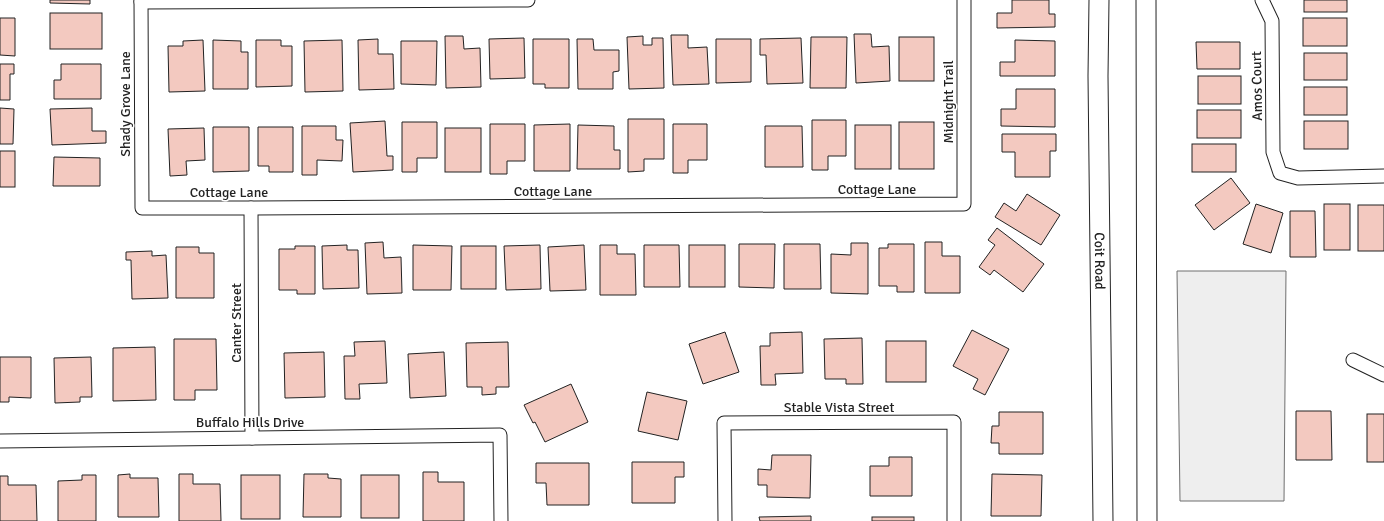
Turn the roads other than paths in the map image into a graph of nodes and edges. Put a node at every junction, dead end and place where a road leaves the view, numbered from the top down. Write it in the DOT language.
graph roads {
  1 [pos="528,0"];
  2 [pos="964,0"];
  3 [pos="1099,0"];
  4 [pos="1146,0"];
  5 [pos="1262,0"];
  6 [pos="141,1"];
  7 [pos="343,1"];
  8 [pos="1384,176"];
  9 [pos="964,204"];
  10 [pos="142,208"];
  11 [pos="251,208"];
  12 [pos="1353,360"];
  13 [pos="1384,375"];
  14 [pos="252,438"];
  15 [pos="0,441"];
  16 [pos="501,521"];
  17 [pos="725,521"];
  18 [pos="954,521"];
  19 [pos="1103,521"];
  20 [pos="1147,521"];
  1 -- 7 [label="street"];
  2 -- 9 [label="street, Midnight Trail"];
  3 -- 19 [label="main road, Coit Road"];
  4 -- 20 [label="main road"];
  5 -- 8 [label="street, Amos Court"];
  6 -- 7 [label="street"];
  6 -- 10 [label="street, Shady Grove Lane"];
  9 -- 11 [label="street, Cottage Lane"];
  10 -- 11 [label="street, Cottage Lane"];
  11 -- 14 [label="street, Canter Street"];
  12 -- 13 [label="street"];
  14 -- 15 [label="street, Buffalo Hills Drive"];
  14 -- 16 [label="street, Buffalo Hills Drive"];
  17 -- 18 [label="street, Stable Vista Street"];
}
